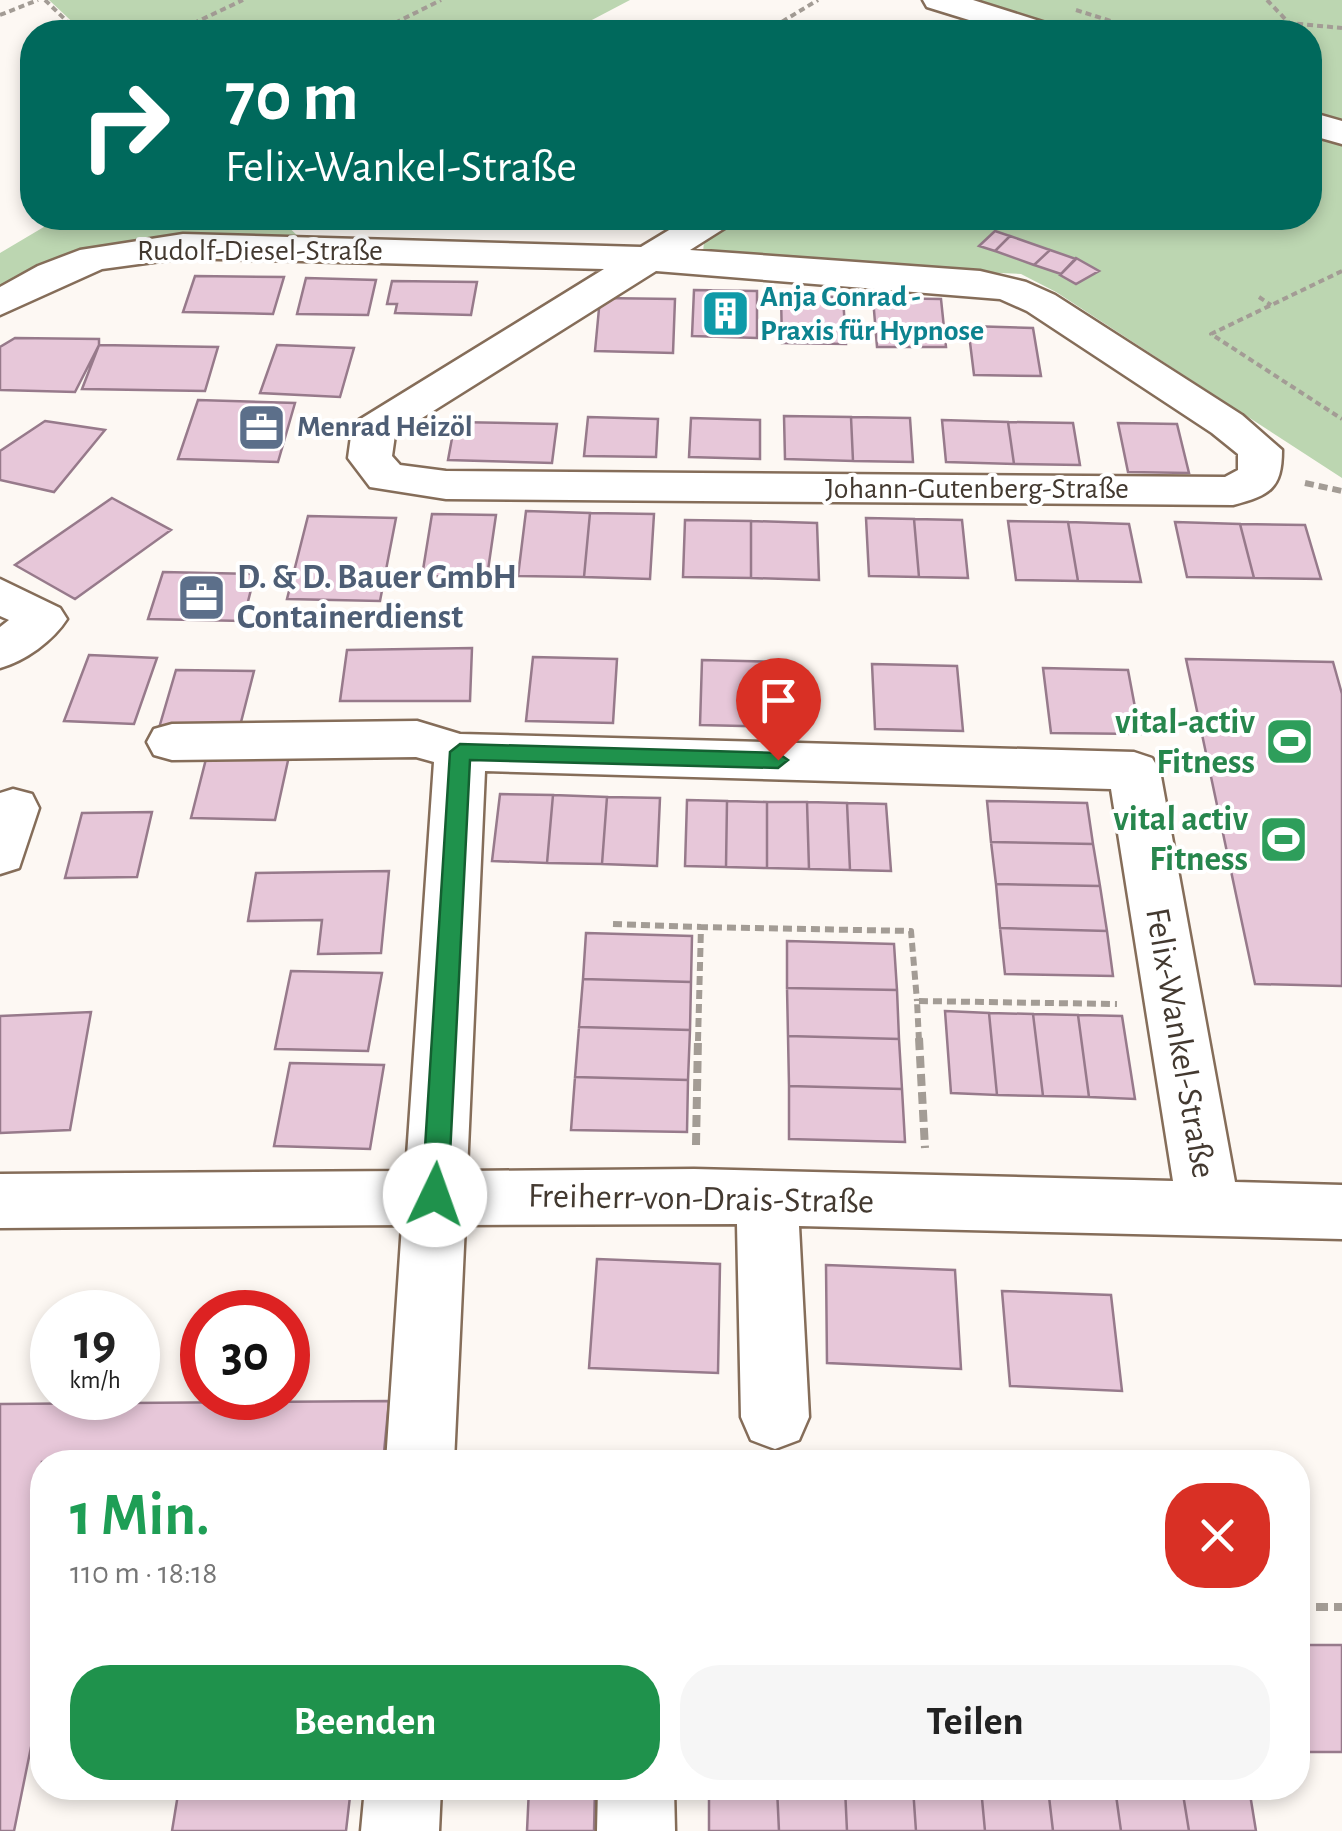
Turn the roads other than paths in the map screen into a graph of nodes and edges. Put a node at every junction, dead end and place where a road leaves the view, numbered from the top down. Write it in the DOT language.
graph roads {
  1 [pos="938,0"];
  2 [pos="992,20"];
  3 [pos="696,230"];
  4 [pos="651,259"];
  5 [pos="0,303"];
  6 [pos="0,595"];
  7 [pos="0,651"];
  8 [pos="172,742"];
  9 [pos="460,752"];
  10 [pos="435,1195"];
  11 [pos="767,1198"];
  12 [pos="0,1202"];
  13 [pos="1209,1210"];
  14 [pos="1342,1212"];
  15 [pos="775,1418"];
  16 [pos="421,1450"];
  17 [pos="401,1800"];
  18 [pos="636,1800"];
  19 [pos="400,1831"];
  20 [pos="636,1831"];
  1 -- 2 [label="street"];
  3 -- 4 [label="street, Johann-Gutenberg-Straße"];
  4 -- 4 [label="street, Johann-Gutenberg-Straße"];
  4 -- 5 [label="street, Rudolf-Diesel-Straße"];
  6 -- 7 [label="street"];
  8 -- 9 [label="street, Felix-Wankel-Straße"];
  9 -- 10 [label="street"];
  9 -- 13 [label="street, Felix-Wankel-Straße"];
  10 -- 11 [label="street, Freiherr-von-Drais-Straße"];
  10 -- 12 [label="street, Freiherr-von-Drais-Straße"];
  10 -- 16 [label="street"];
  11 -- 13 [label="street, Freiherr-von-Drais-Straße"];
  11 -- 15 [label="street"];
  13 -- 14 [label="street, Freiherr-von-Drais-Straße"];
  17 -- 19 [label="street"];
  18 -- 20 [label="street"];
}
